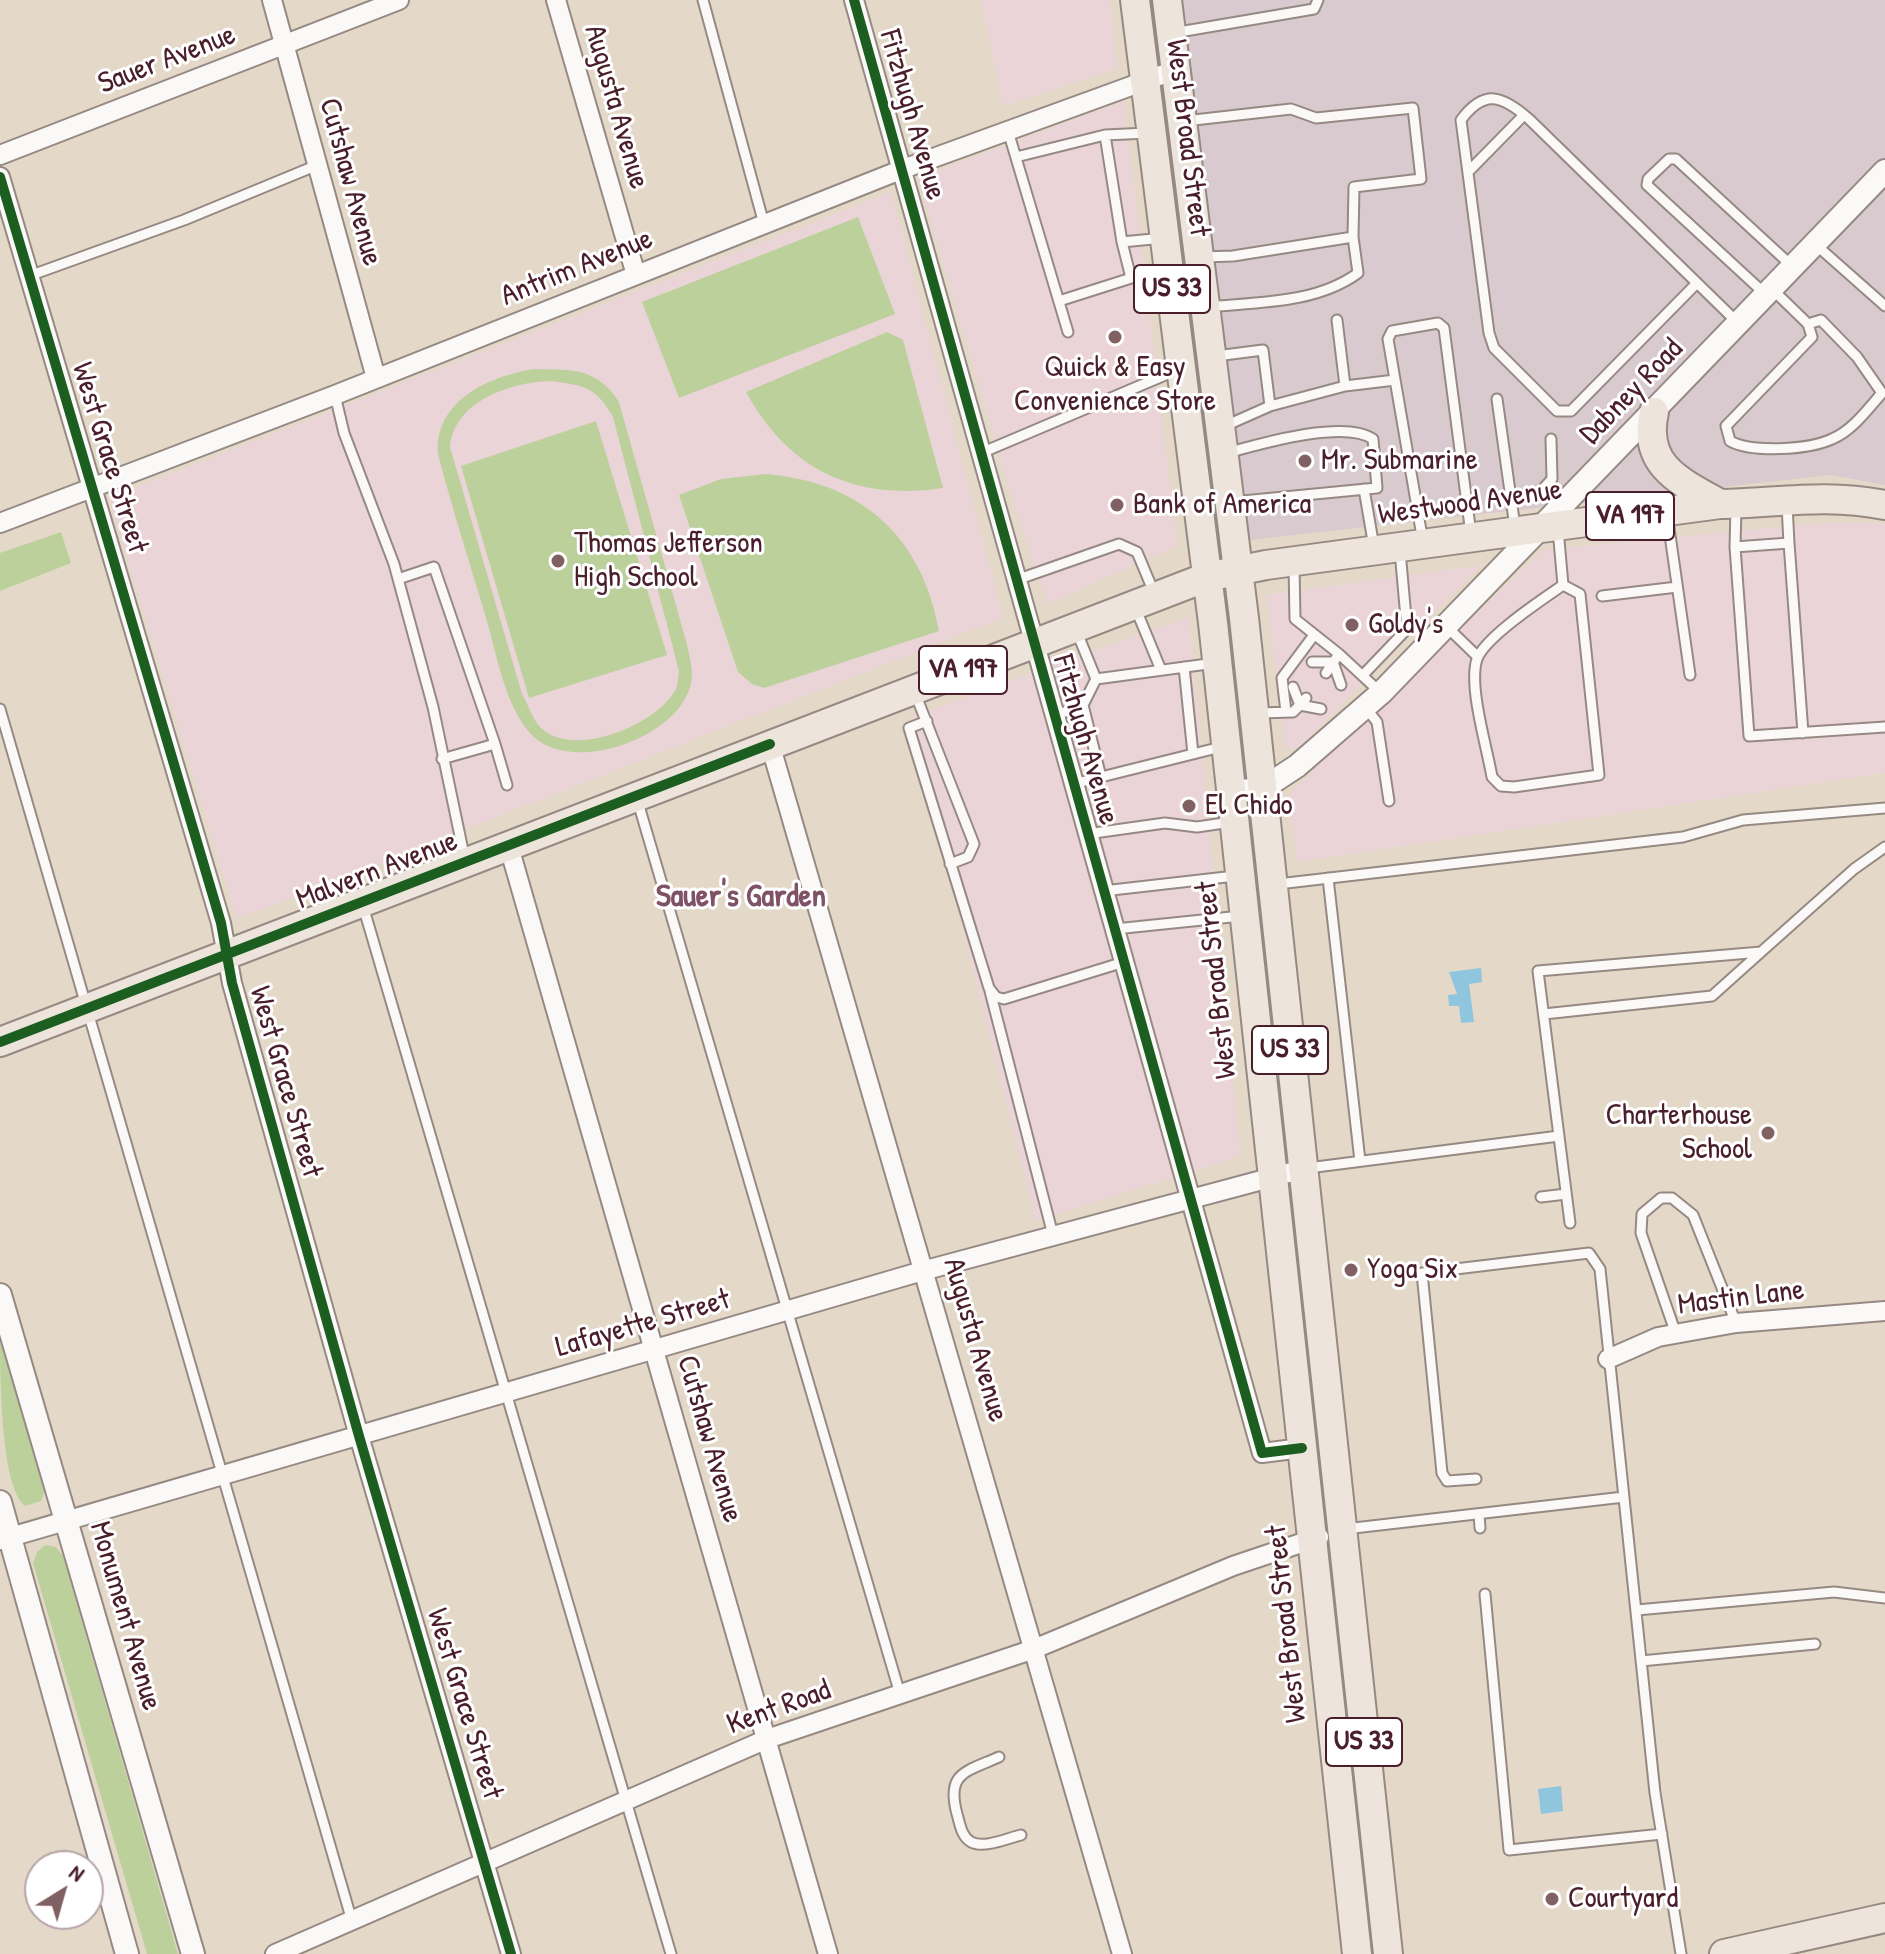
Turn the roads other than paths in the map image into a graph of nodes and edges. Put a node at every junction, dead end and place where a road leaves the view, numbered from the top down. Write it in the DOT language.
graph roads {
  1 [pos="272,0"];
  2 [pos="399,0"];
  3 [pos="556,0"];
  4 [pos="703,0"];
  5 [pos="854,0"];
  6 [pos="1135,0"];
  7 [pos="1167,0"];
  8 [pos="1318,0"];
  9 [pos="1171,33"];
  10 [pos="285,45"];
  11 [pos="1175,70"];
  12 [pos="1145,81"];
  13 [pos="1524,115"];
  14 [pos="1182,122"];
  15 [pos="1008,131"];
  16 [pos="1152,133"];
  17 [pos="1105,135"];
  18 [pos="0,155"];
  19 [pos="1016,157"];
  20 [pos="315,166"];
  21 [pos="903,169"];
  22 [pos="1885,171"];
  23 [pos="1468,172"];
  24 [pos="0,177"];
  25 [pos="764,224"];
  26 [pos="1165,237"];
  27 [pos="1353,237"];
  28 [pos="1122,242"];
  29 [pos="1815,244"];
  30 [pos="1199,257"];
  31 [pos="1169,267"];
  32 [pos="1793,267"];
  33 [pos="636,275"];
  34 [pos="29,276"];
  35 [pos="1131,278"];
  36 [pos="1697,283"];
  37 [pos="1769,292"];
  38 [pos="1059,301"];
  39 [pos="1885,306"];
  40 [pos="1206,314"];
  41 [pos="1337,320"];
  42 [pos="1739,324"];
  43 [pos="1808,324"];
  44 [pos="1177,327"];
  45 [pos="1068,332"];
  46 [pos="1212,356"];
  47 [pos="1182,368"];
  48 [pos="376,378"];
  49 [pos="1395,380"];
  50 [pos="1345,386"];
  51 [pos="335,395"];
  52 [pos="1497,399"];
  53 [pos="1270,406"];
  54 [pos="1654,412"];
  55 [pos="1551,439"];
  56 [pos="1222,441"];
  57 [pos="981,453"];
  58 [pos="92,487"];
  59 [pos="1364,489"];
  60 [pos="1511,497"];
  61 [pos="1786,498"];
  62 [pos="1230,502"];
  63 [pos="1728,504"];
  64 [pos="1885,505"];
  65 [pos="1667,511"];
  66 [pos="0,523"];
  67 [pos="1538,528"];
  68 [pos="1471,537"];
  69 [pos="1789,543"];
  70 [pos="1399,547"];
  71 [pos="1735,547"];
  72 [pos="1294,561"];
  73 [pos="1238,570"];
  74 [pos="1207,577"];
  75 [pos="398,579"];
  76 [pos="1016,580"];
  77 [pos="1563,585"];
  78 [pos="1677,587"];
  79 [pos="1602,596"];
  80 [pos="1144,600"];
  81 [pos="1446,626"];
  82 [pos="1075,627"];
  83 [pos="1314,635"];
  84 [pos="1033,643"];
  85 [pos="1478,657"];
  86 [pos="1336,658"];
  87 [pos="1217,662"];
  88 [pos="1312,662"];
  89 [pos="1184,667"];
  90 [pos="1161,670"];
  91 [pos="1326,673"];
  92 [pos="1363,675"];
  93 [pos="1690,675"];
  94 [pos="1096,679"];
  95 [pos="1341,685"];
  96 [pos="1293,687"];
  97 [pos="914,690"];
  98 [pos="1373,700"];
  99 [pos="1303,701"];
  100 [pos="1083,705"];
  101 [pos="0,709"];
  102 [pos="1321,709"];
  103 [pos="1286,712"];
  104 [pos="1254,713"];
  105 [pos="1054,716"];
  106 [pos="927,721"];
  107 [pos="1885,727"];
  108 [pos="1803,733"];
  109 [pos="495,744"];
  110 [pos="770,744"];
  111 [pos="1226,746"];
  112 [pos="1193,754"];
  113 [pos="442,759"];
  114 [pos="1101,777"];
  115 [pos="1073,784"];
  116 [pos="507,785"];
  117 [pos="1262,789"];
  118 [pos="1231,792"];
  119 [pos="636,796"];
  120 [pos="1389,801"];
  121 [pos="1885,808"];
  122 [pos="1234,821"];
  123 [pos="1087,834"];
  124 [pos="509,847"];
  125 [pos="1885,847"];
  126 [pos="466,863"];
  127 [pos="950,864"];
  128 [pos="1240,875"];
  129 [pos="1332,878"];
  130 [pos="1273,885"];
  131 [pos="1103,891"];
  132 [pos="362,902"];
  133 [pos="1245,915"];
  134 [pos="1115,929"];
  135 [pos="1761,952"];
  136 [pos="228,955"];
  137 [pos="1124,962"];
  138 [pos="989,988"];
  139 [pos="87,1008"];
  140 [pos="1544,1014"];
  141 [pos="0,1042"];
  142 [pos="1559,1136"];
  143 [pos="1360,1161"];
  144 [pos="1303,1169"];
  145 [pos="1272,1177"];
  146 [pos="1566,1194"];
  147 [pos="1191,1197"];
  148 [pos="1541,1197"];
  149 [pos="1570,1223"];
  150 [pos="1053,1235"];
  151 [pos="926,1270"];
  152 [pos="0,1295"];
  153 [pos="786,1311"];
  154 [pos="1885,1311"];
  155 [pos="1736,1323"];
  156 [pos="1676,1334"];
  157 [pos="654,1351"];
  158 [pos="1608,1359"];
  159 [pos="506,1393"];
  160 [pos="359,1436"];
  161 [pos="1302,1448"];
  162 [pos="222,1476"];
  163 [pos="1476,1479"];
  164 [pos="1624,1497"];
  165 [pos="0,1502"];
  166 [pos="1479,1514"];
  167 [pos="66,1521"];
  168 [pos="1480,1528"];
  169 [pos="1340,1529"];
  170 [pos="5,1538"];
  171 [pos="1312,1539"];
  172 [pos="1485,1594"];
  173 [pos="1885,1598"];
  174 [pos="1637,1610"];
  175 [pos="1815,1644"];
  176 [pos="1034,1649"];
  177 [pos="1641,1661"];
  178 [pos="900,1694"];
  179 [pos="767,1739"];
  180 [pos="999,1757"];
  181 [pos="626,1802"];
  182 [pos="1662,1834"];
  183 [pos="1021,1835"];
  184 [pos="487,1864"];
  185 [pos="1885,1918"];
  186 [pos="352,1921"];
  187 [pos="127,1954"];
  188 [pos="193,1954"];
  189 [pos="275,1954"];
  190 [pos="511,1954"];
  191 [pos="671,1954"];
  192 [pos="828,1954"];
  193 [pos="1122,1954"];
  194 [pos="1357,1954"];
  195 [pos="1388,1954"];
  196 [pos="1681,1954"];
  197 [pos="1724,1954"];
  1 -- 10 [label="street, Cutshaw Avenue"];
  2 -- 10 [label="street, Sauer Avenue"];
  3 -- 33 [label="street, Augusta Avenue"];
  4 -- 25 [label="lane"];
  5 -- 21 [label="street, Fitzhugh Avenue"];
  6 -- 12 [label="main road, West Broad Street / US 33"];
  7 -- 9 [label="main road, West Broad Street / US 33"];
  8 -- 9 [label="lane"];
  9 -- 11 [label="main road, West Broad Street / US 33"];
  10 -- 18 [label="street, Sauer Avenue"];
  10 -- 20 [label="street, Cutshaw Avenue"];
  11 -- 12 [label="street, Antrim Avenue"];
  11 -- 14 [label="main road, West Broad Street / US 33"];
  12 -- 15 [label="street, Antrim Avenue"];
  12 -- 16 [label="main road, West Broad Street / US 33"];
  13 -- 23 [label="lane"];
  13 -- 23 [label="lane"];
  13 -- 36 [label="lane"];
  14 -- 27 [label="lane"];
  14 -- 30 [label="main road, West Broad Street / US 33"];
  15 -- 19 [label="lane"];
  15 -- 21 [label="street, Antrim Avenue"];
  16 -- 17 [label="lane"];
  16 -- 26 [label="main road, West Broad Street / US 33"];
  17 -- 19 [label="lane"];
  17 -- 28 [label="lane"];
  19 -- 38 [label="lane"];
  20 -- 34 [label="lane"];
  20 -- 48 [label="street, Cutshaw Avenue"];
  21 -- 25 [label="street, Antrim Avenue"];
  21 -- 57 [label="street, Fitzhugh Avenue"];
  22 -- 29 [label="street, Dabney Road"];
  23 -- 36 [label="lane"];
  24 -- 34 [label="street, West Grace Street"];
  25 -- 33 [label="street, Antrim Avenue"];
  26 -- 28 [label="lane"];
  26 -- 31 [label="main road, West Broad Street / US 33"];
  27 -- 30 [label="lane"];
  27 -- 40 [label="lane"];
  28 -- 35 [label="lane"];
  29 -- 32 [label="street, Dabney Road"];
  29 -- 39 [label="lane"];
  30 -- 40 [label="main road, West Broad Street / US 33"];
  31 -- 35 [label="lane"];
  31 -- 44 [label="main road, West Broad Street / US 33"];
  32 -- 37 [label="street, Dabney Road"];
  32 -- 37 [label="lane"];
  33 -- 48 [label="street, Antrim Avenue"];
  34 -- 58 [label="street, West Grace Street"];
  35 -- 38 [label="lane"];
  36 -- 42 [label="lane"];
  37 -- 42 [label="street, Dabney Road"];
  37 -- 43 [label="lane"];
  38 -- 45 [label="lane"];
  40 -- 44 [label="lane"];
  40 -- 46 [label="main road, West Broad Street / US 33"];
  41 -- 50 [label="lane"];
  42 -- 54 [label="street, Dabney Road"];
  43 -- 43 [label="lane"];
  44 -- 47 [label="main road, West Broad Street / US 33"];
  46 -- 53 [label="lane"];
  46 -- 56 [label="main road, West Broad Street / US 33"];
  47 -- 57 [label="lane"];
  47 -- 74 [label="main road, West Broad Street / US 33"];
  48 -- 51 [label="street, Antrim Avenue"];
  49 -- 50 [label="lane"];
  49 -- 68 [label="lane"];
  49 -- 70 [label="lane"];
  50 -- 53 [label="lane"];
  51 -- 58 [label="street, Antrim Avenue"];
  51 -- 75 [label="lane"];
  52 -- 60 [label="lane"];
  53 -- 56 [label="lane"];
  54 -- 63 [label="main road"];
  54 -- 67 [label="street, Dabney Road"];
  55 -- 60 [label="lane"];
  56 -- 59 [label="lane"];
  56 -- 62 [label="main road, West Broad Street / US 33"];
  57 -- 76 [label="street, Fitzhugh Avenue"];
  58 -- 66 [label="street, Antrim Avenue"];
  58 -- 136 [label="street, West Grace Street"];
  59 -- 62 [label="lane"];
  59 -- 70 [label="lane"];
  60 -- 67 [label="lane"];
  61 -- 63 [label="main road, Westwood Avenue / VA 197"];
  61 -- 64 [label="main road, Westwood Avenue / VA 197"];
  61 -- 69 [label="lane"];
  62 -- 73 [label="main road, West Broad Street / US 33"];
  63 -- 65 [label="main road, Westwood Avenue / VA 197"];
  63 -- 71 [label="lane"];
  65 -- 67 [label="main road, Westwood Avenue / VA 197"];
  65 -- 78 [label="lane"];
  67 -- 68 [label="main road, Westwood Avenue / VA 197"];
  67 -- 77 [label="lane"];
  67 -- 81 [label="street, Dabney Road"];
  68 -- 70 [label="main road, Westwood Avenue / VA 197"];
  69 -- 71 [label="lane"];
  69 -- 108 [label="lane"];
  70 -- 72 [label="main road, Westwood Avenue / VA 197"];
  70 -- 92 [label="lane"];
  71 -- 108 [label="lane"];
  72 -- 73 [label="main road, Westwood Avenue / VA 197"];
  72 -- 83 [label="lane"];
  73 -- 74 [label="main road, Westwood Avenue / VA 197"];
  73 -- 104 [label="main road, West Broad Street / US 33"];
  74 -- 80 [label="main road, Malvern Avenue / VA 197"];
  74 -- 87 [label="main road, West Broad Street / US 33"];
  75 -- 109 [label="lane"];
  75 -- 113 [label="lane"];
  76 -- 80 [label="lane"];
  76 -- 84 [label="street, Fitzhugh Avenue"];
  77 -- 85 [label="lane"];
  77 -- 85 [label="lane"];
  78 -- 79 [label="lane"];
  78 -- 93 [label="lane"];
  80 -- 82 [label="main road, Malvern Avenue / VA 197"];
  80 -- 90 [label="lane"];
  81 -- 85 [label="lane"];
  81 -- 98 [label="street, Dabney Road"];
  82 -- 84 [label="main road, Malvern Avenue / VA 197"];
  82 -- 94 [label="lane"];
  83 -- 86 [label="lane"];
  83 -- 103 [label="lane"];
  84 -- 97 [label="main road, Malvern Avenue / VA 197"];
  84 -- 105 [label="street, Fitzhugh Avenue"];
  86 -- 88 [label="lane"];
  86 -- 91 [label="lane"];
  86 -- 92 [label="lane"];
  86 -- 95 [label="lane"];
  87 -- 89 [label="lane"];
  87 -- 111 [label="main road, West Broad Street / US 33"];
  89 -- 90 [label="lane"];
  89 -- 112 [label="lane"];
  90 -- 94 [label="lane"];
  92 -- 98 [label="lane"];
  94 -- 100 [label="lane"];
  96 -- 99 [label="lane"];
  97 -- 106 [label="lane"];
  97 -- 110 [label="main road, Malvern Avenue / VA 197"];
  98 -- 117 [label="street, Dabney Road"];
  98 -- 120 [label="lane"];
  99 -- 102 [label="lane"];
  99 -- 103 [label="lane"];
  100 -- 105 [label="lane"];
  100 -- 114 [label="lane"];
  101 -- 139 [label="lane"];
  103 -- 104 [label="lane"];
  104 -- 117 [label="main road, West Broad Street / US 33"];
  105 -- 115 [label="street, Fitzhugh Avenue"];
  106 -- 127 [label="lane"];
  106 -- 127 [label="lane"];
  107 -- 108 [label="lane"];
  109 -- 113 [label="lane"];
  109 -- 116 [label="lane"];
  110 -- 119 [label="main road, Malvern Avenue / VA 197"];
  110 -- 151 [label="street, Augusta Avenue"];
  111 -- 112 [label="lane"];
  111 -- 118 [label="main road, West Broad Street / US 33"];
  112 -- 114 [label="lane"];
  113 -- 126 [label="lane"];
  114 -- 115 [label="lane"];
  115 -- 123 [label="street, Fitzhugh Avenue"];
  117 -- 118 [label="street, Dabney Road"];
  117 -- 130 [label="main road, West Broad Street / US 33"];
  118 -- 122 [label="main road, West Broad Street / US 33"];
  119 -- 124 [label="main road, Malvern Avenue / VA 197"];
  119 -- 153 [label="lane"];
  121 -- 129 [label="lane"];
  122 -- 123 [label="lane"];
  122 -- 128 [label="main road, West Broad Street / US 33"];
  123 -- 131 [label="street, Fitzhugh Avenue"];
  124 -- 126 [label="main road, Malvern Avenue / VA 197"];
  124 -- 157 [label="street, Cutshaw Avenue"];
  125 -- 135 [label="lane"];
  126 -- 132 [label="main road, Malvern Avenue / VA 197"];
  127 -- 138 [label="lane"];
  128 -- 131 [label="lane"];
  128 -- 133 [label="main road, West Broad Street / US 33"];
  129 -- 130 [label="lane"];
  129 -- 143 [label="lane"];
  130 -- 144 [label="main road, West Broad Street / US 33"];
  131 -- 134 [label="street, Fitzhugh Avenue"];
  132 -- 136 [label="main road, Malvern Avenue / VA 197"];
  132 -- 159 [label="lane"];
  133 -- 134 [label="lane"];
  133 -- 145 [label="main road, West Broad Street / US 33"];
  134 -- 137 [label="street, Fitzhugh Avenue"];
  135 -- 140 [label="lane"];
  135 -- 140 [label="lane"];
  136 -- 139 [label="main road, Malvern Avenue / VA 197"];
  136 -- 160 [label="street, West Grace Street"];
  137 -- 138 [label="lane"];
  137 -- 147 [label="street, Fitzhugh Avenue"];
  138 -- 150 [label="lane"];
  139 -- 141 [label="main road, Malvern Avenue / VA 197"];
  139 -- 162 [label="lane"];
  140 -- 142 [label="lane"];
  142 -- 143 [label="lane"];
  142 -- 146 [label="lane"];
  143 -- 144 [label="lane"];
  144 -- 145 [label="street, Lafayette Street"];
  144 -- 169 [label="main road, West Broad Street / US 33"];
  145 -- 147 [label="street, Lafayette Street"];
  145 -- 161 [label="main road, West Broad Street / US 33"];
  146 -- 148 [label="lane"];
  146 -- 149 [label="lane"];
  147 -- 150 [label="street, Lafayette Street"];
  147 -- 161 [label="street, Fitzhugh Avenue"];
  150 -- 151 [label="street, Lafayette Street"];
  151 -- 153 [label="street, Lafayette Street"];
  151 -- 176 [label="street, Augusta Avenue"];
  152 -- 167 [label="street, Monument Avenue"];
  153 -- 157 [label="street, Lafayette Street"];
  153 -- 178 [label="lane"];
  154 -- 155 [label="street, Mastin Lane"];
  155 -- 156 [label="street, Mastin Lane"];
  155 -- 156 [label="lane"];
  156 -- 158 [label="street, Mastin Lane"];
  157 -- 159 [label="street, Lafayette Street"];
  157 -- 179 [label="street, Cutshaw Avenue"];
  158 -- 163 [label="lane"];
  158 -- 164 [label="lane"];
  159 -- 160 [label="street, Lafayette Street"];
  159 -- 181 [label="lane"];
  160 -- 162 [label="street, Lafayette Street"];
  160 -- 184 [label="street, West Grace Street"];
  161 -- 171 [label="main road, West Broad Street / US 33"];
  162 -- 167 [label="street, Lafayette Street"];
  162 -- 186 [label="lane"];
  164 -- 166 [label="lane"];
  164 -- 174 [label="lane"];
  165 -- 170 [label="street"];
  166 -- 168 [label="lane"];
  166 -- 169 [label="lane"];
  167 -- 170 [label="street, Lafayette Street"];
  167 -- 188 [label="street, Monument Avenue"];
  169 -- 171 [label="street"];
  169 -- 195 [label="main road, West Broad Street / US 33"];
  170 -- 187 [label="street"];
  171 -- 176 [label="street, Kent Road"];
  171 -- 194 [label="main road, West Broad Street / US 33"];
  172 -- 182 [label="lane"];
  173 -- 174 [label="lane"];
  174 -- 177 [label="lane"];
  175 -- 177 [label="lane"];
  176 -- 178 [label="street, Kent Road"];
  176 -- 193 [label="street, Augusta Avenue"];
  177 -- 182 [label="lane"];
  178 -- 179 [label="street, Kent Road"];
  179 -- 181 [label="street, Kent Road"];
  179 -- 192 [label="street, Cutshaw Avenue"];
  180 -- 183 [label="lane"];
  181 -- 184 [label="street, Kent Road"];
  181 -- 191 [label="lane"];
  182 -- 196 [label="lane"];
  184 -- 186 [label="street, Kent Road"];
  184 -- 190 [label="street, West Grace Street"];
  185 -- 197 [label="main road"];
  186 -- 189 [label="street, Kent Road"];
}
